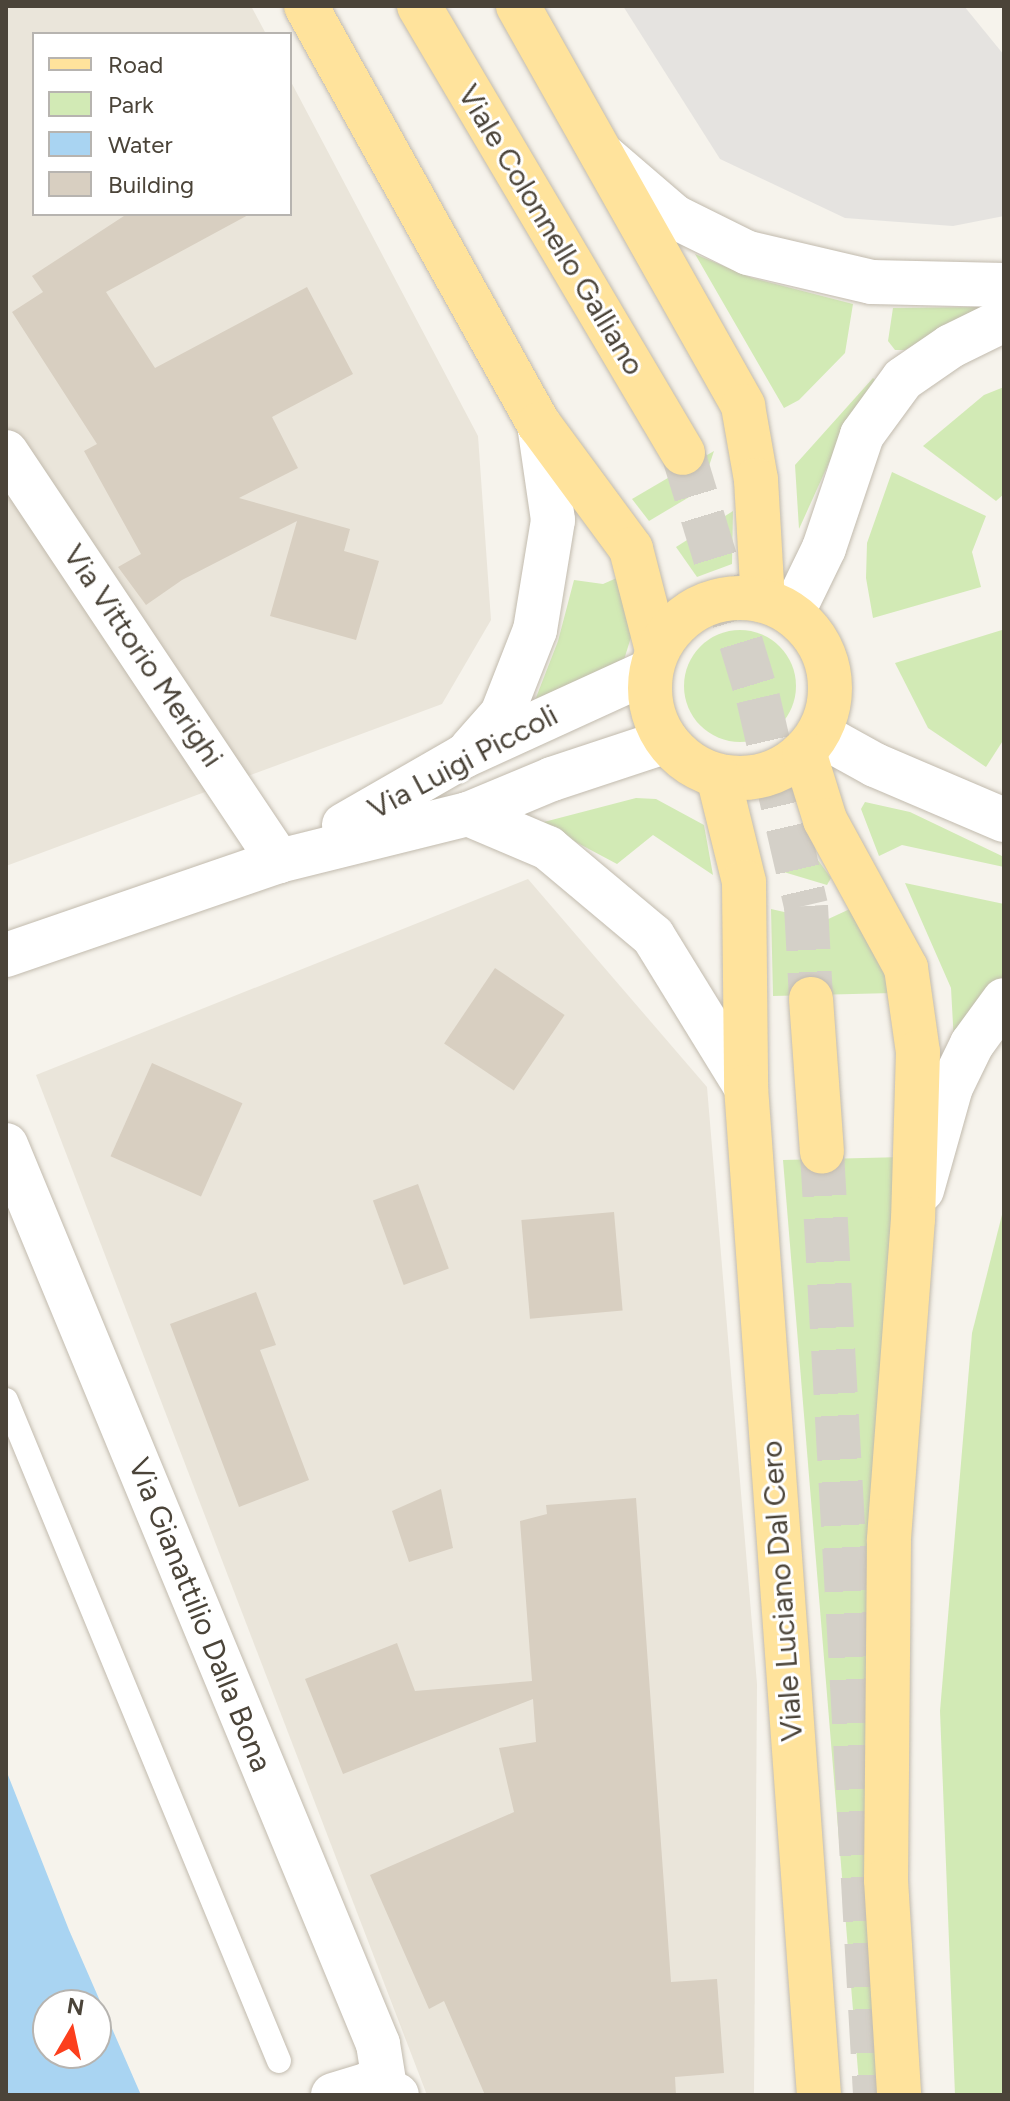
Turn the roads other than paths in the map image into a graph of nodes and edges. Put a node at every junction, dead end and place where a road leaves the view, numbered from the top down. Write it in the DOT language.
graph roads {
  1 [pos="306,6"];
  2 [pos="419,6"];
  3 [pos="518,6"];
  4 [pos="605,157"];
  5 [pos="1004,285"];
  6 [pos="1004,320"];
  7 [pos="539,424"];
  8 [pos="6,452"];
  9 [pos="683,453"];
  10 [pos="778,607"];
  11 [pos="654,660"];
  12 [pos="667,741"];
  13 [pos="811,743"];
  14 [pos="464,756"];
  15 [pos="718,776"];
  16 [pos="468,814"];
  17 [pos="1004,820"];
  18 [pos="279,861"];
  19 [pos="6,955"];
  20 [pos="811,999"];
  21 [pos="1004,1000"];
  22 [pos="746,1087"];
  23 [pos="6,1145"];
  24 [pos="822,1152"];
  25 [pos="913,1219"];
  26 [pos="6,1400"];
  27 [pos="279,2061"];
  28 [pos="391,2091"];
  29 [pos="333,2095"];
  30 [pos="819,2095"];
  31 [pos="899,2095"];
  1 -- 7 [label="main road"];
  2 -- 9 [label="main road, Viale Colonnello Galliano"];
  3 -- 4 [label="main road"];
  4 -- 5 [label="street"];
  4 -- 10 [label="main road"];
  6 -- 10 [label="street"];
  7 -- 11 [label="main road"];
  7 -- 14 [label="street"];
  8 -- 18 [label="street, Via Vittorio Merighi"];
  10 -- 11 [label="main road"];
  10 -- 13 [label="main road"];
  11 -- 12 [label="main road"];
  11 -- 14 [label="street, Via Luigi Piccoli"];
  12 -- 15 [label="main road"];
  12 -- 16 [label="street, Via Luigi Piccoli"];
  13 -- 15 [label="main road"];
  13 -- 17 [label="street"];
  13 -- 25 [label="main road"];
  14 -- 18 [label="street, Via Luigi Piccoli"];
  15 -- 22 [label="main road, Viale Luciano Dal Cero"];
  16 -- 18 [label="street, Via Luigi Piccoli"];
  16 -- 22 [label="street, Viale Luciano Dal Cero"];
  18 -- 19 [label="street, Via Luigi Piccoli"];
  20 -- 24 [label="main road"];
  21 -- 25 [label="street"];
  22 -- 30 [label="main road, Viale Luciano Dal Cero"];
  23 -- 28 [label="street, Via Gianattilio Dalla Bona"];
  25 -- 31 [label="main road"];
  26 -- 27 [label="lane"];
  28 -- 29 [label="street, Via Gianattilio Dalla Bona"];
}
